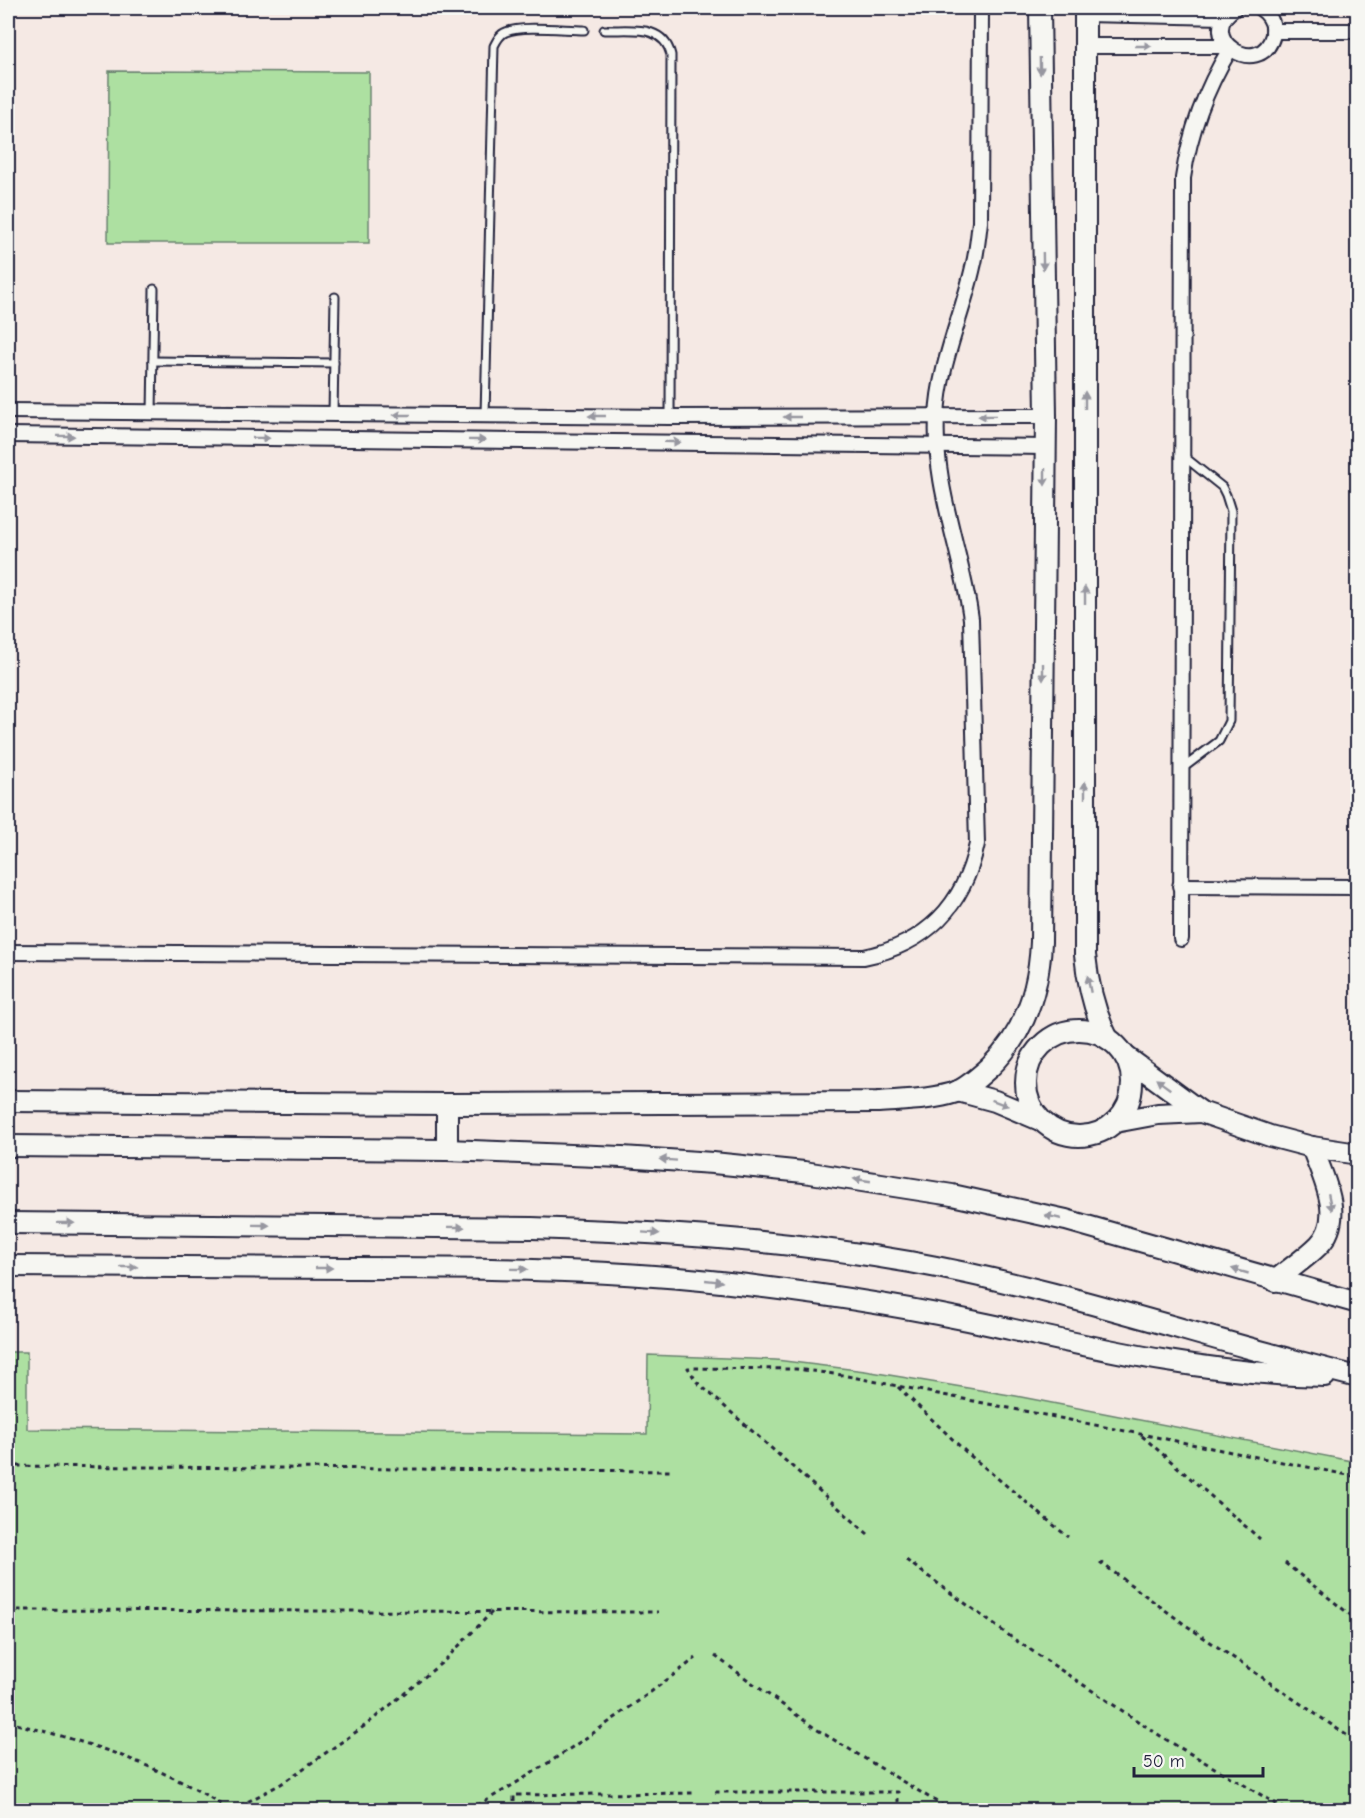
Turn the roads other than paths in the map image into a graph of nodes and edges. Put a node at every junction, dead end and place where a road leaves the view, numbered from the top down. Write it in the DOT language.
graph roads {
  1 [pos="981,8"];
  2 [pos="1040,8"];
  3 [pos="1260,8"];
  4 [pos="1084,10"];
  5 [pos="1229,11"];
  6 [pos="584,30"];
  7 [pos="604,30"];
  8 [pos="1274,31"];
  9 [pos="1358,31"];
  10 [pos="1084,46"];
  11 [pos="1229,47"];
  12 [pos="154,289"];
  13 [pos="335,297"];
  14 [pos="153,361"];
  15 [pos="334,363"];
  16 [pos="8,411"];
  17 [pos="152,412"];
  18 [pos="333,414"];
  19 [pos="485,415"];
  20 [pos="1046,416"];
  21 [pos="670,417"];
  22 [pos="937,417"];
  23 [pos="8,435"];
  24 [pos="937,445"];
  25 [pos="1045,447"];
  26 [pos="1181,454"];
  27 [pos="1181,770"];
  28 [pos="1180,886"];
  29 [pos="1358,887"];
  30 [pos="1181,939"];
  31 [pos="8,952"];
  32 [pos="1015,1037"];
  33 [pos="1108,1039"];
  34 [pos="1036,1051"];
  35 [pos="1125,1056"];
  36 [pos="958,1091"];
  37 [pos="8,1101"];
  38 [pos="447,1104"];
  39 [pos="1201,1112"];
  40 [pos="1040,1120"];
  41 [pos="1115,1122"];
  42 [pos="8,1146"];
  43 [pos="1312,1147"];
  44 [pos="447,1150"];
  45 [pos="1358,1154"];
  46 [pos="8,1223"];
  47 [pos="8,1266"];
  48 [pos="1275,1281"];
  49 [pos="1358,1303"];
  50 [pos="1355,1377"];
  1 -- 22 [label="street"];
  2 -- 20 [label="street, one-way"];
  3 -- 8 [label="street"];
  4 -- 5 [label="street"];
  4 -- 10 [label="street"];
  5 -- 11 [label="street"];
  6 -- 19 [label="lane"];
  7 -- 21 [label="lane"];
  8 -- 9 [label="street"];
  8 -- 11 [label="street"];
  10 -- 11 [label="street, one-way"];
  33 -- 10 [label="street, one-way"];
  11 -- 26 [label="street"];
  12 -- 14 [label="lane"];
  13 -- 15 [label="lane"];
  14 -- 15 [label="lane"];
  14 -- 17 [label="lane"];
  15 -- 18 [label="lane"];
  16 -- 17 [label="street"];
  17 -- 18 [label="street"];
  19 -- 18 [label="street, one-way"];
  21 -- 19 [label="street, one-way"];
  20 -- 22 [label="street, one-way"];
  20 -- 25 [label="street"];
  22 -- 21 [label="street, one-way"];
  22 -- 24 [label="street"];
  23 -- 24 [label="street, one-way"];
  24 -- 25 [label="street"];
  24 -- 31 [label="street"];
  25 -- 32 [label="street, one-way"];
  26 -- 27 [label="street"];
  26 -- 27 [label="lane"];
  27 -- 28 [label="street"];
  28 -- 29 [label="street"];
  28 -- 30 [label="street"];
  32 -- 34 [label="street"];
  32 -- 36 [label="street"];
  33 -- 34 [label="street"];
  33 -- 35 [label="street"];
  34 -- 40 [label="street"];
  39 -- 35 [label="street, one-way"];
  35 -- 41 [label="street"];
  36 -- 38 [label="street"];
  36 -- 40 [label="street, one-way"];
  37 -- 38 [label="street"];
  38 -- 44 [label="street"];
  39 -- 41 [label="street"];
  39 -- 43 [label="street"];
  40 -- 41 [label="street"];
  42 -- 44 [label="street"];
  43 -- 45 [label="street"];
  43 -- 48 [label="street, one-way"];
  48 -- 44 [label="street, one-way"];
  46 -- 50 [label="street, one-way"];
  47 -- 50 [label="street, one-way"];
  48 -- 49 [label="street"];
}
